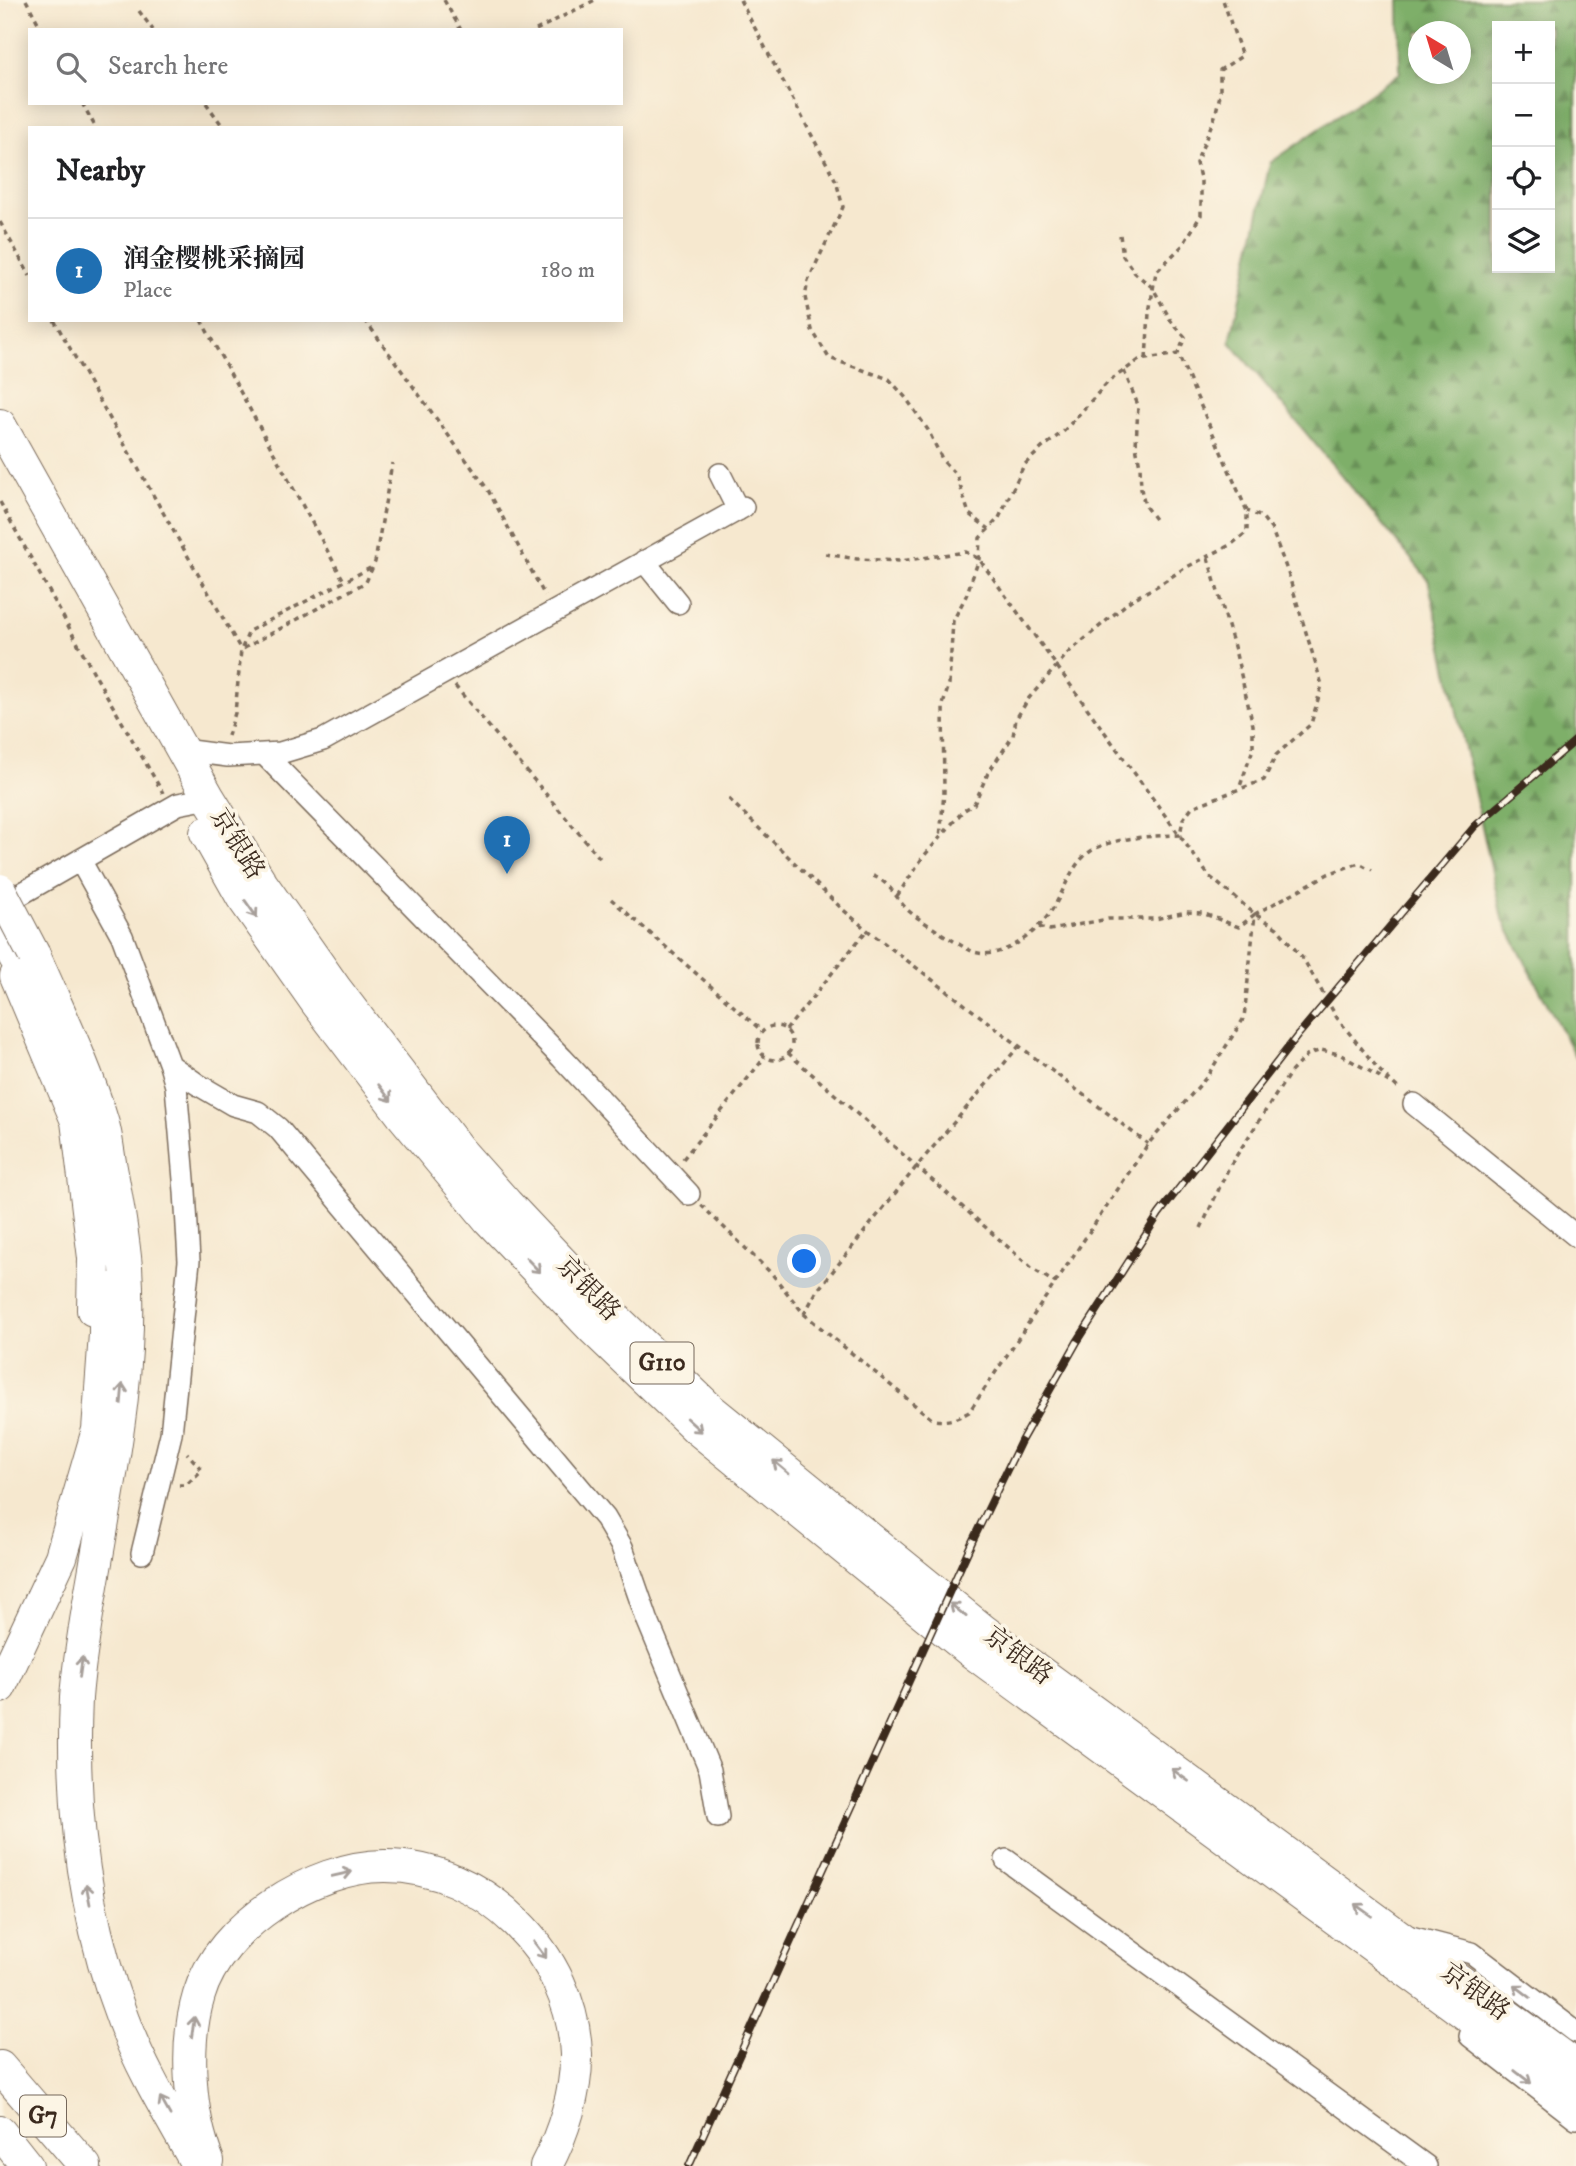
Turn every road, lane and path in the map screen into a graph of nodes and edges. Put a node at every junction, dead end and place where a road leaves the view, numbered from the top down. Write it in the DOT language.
graph roads {
  1 [pos="26,0"];
  2 [pos="444,0"];
  3 [pos="595,0"];
  4 [pos="740,0"];
  5 [pos="1223,0"];
  6 [pos="139,11"];
  7 [pos="41,28"];
  8 [pos="152,28"];
  9 [pos="460,28"];
  10 [pos="540,28"];
  11 [pos="83,105"];
  12 [pos="207,105"];
  13 [pos="95,126"];
  14 [pos="223,126"];
  15 [pos="0,222"];
  16 [pos="1119,235"];
  17 [pos="28,272"];
  18 [pos="1153,288"];
  19 [pos="55,322"];
  20 [pos="202,322"];
  21 [pos="366,322"];
  22 [pos="1178,354"];
  23 [pos="1146,359"];
  24 [pos="1124,371"];
  25 [pos="0,425"];
  26 [pos="392,463"];
  27 [pos="0,466"];
  28 [pos="720,474"];
  29 [pos="1247,511"];
  30 [pos="1157,522"];
  31 [pos="989,528"];
  32 [pos="825,554"];
  33 [pos="1208,558"];
  34 [pos="979,559"];
  35 [pos="644,561"];
  36 [pos="373,567"];
  37 [pos="344,581"];
  38 [pos="678,603"];
  39 [pos="554,613"];
  40 [pos="241,650"];
  41 [pos="1058,666"];
  42 [pos="445,673"];
  43 [pos="182,750"];
  44 [pos="264,754"];
  45 [pos="223,755"];
  46 [pos="1239,790"];
  47 [pos="729,799"];
  48 [pos="199,800"];
  49 [pos="1180,835"];
  50 [pos="940,838"];
  51 [pos="80,860"];
  52 [pos="603,862"];
  53 [pos="1372,870"];
  54 [pos="873,876"];
  55 [pos="0,891"];
  56 [pos="897,896"];
  57 [pos="611,899"];
  58 [pos="0,906"];
  59 [pos="1255,914"];
  60 [pos="1038,926"];
  61 [pos="867,930"];
  62 [pos="0,931"];
  63 [pos="16,957"];
  64 [pos="786,1030"];
  65 [pos="762,1031"];
  66 [pos="1019,1046"];
  67 [pos="789,1053"];
  68 [pos="765,1057"];
  69 [pos="170,1065"];
  70 [pos="1394,1085"];
  71 [pos="1414,1104"];
  72 [pos="1148,1144"];
  73 [pos="917,1167"];
  74 [pos="670,1174"];
  75 [pos="689,1195"];
  76 [pos="1201,1228"];
  77 [pos="1576,1236"];
  78 [pos="1056,1283"];
  79 [pos="804,1314"];
  80 [pos="142,1553"];
  81 [pos="0,1677"];
  82 [pos="0,1687"];
  83 [pos="718,1817"];
  84 [pos="1006,1860"];
  85 [pos="1387,1942"];
  86 [pos="1576,2032"];
  87 [pos="1576,2066"];
  88 [pos="0,2067"];
  89 [pos="1576,2095"];
  90 [pos="1576,2118"];
  91 [pos="0,2132"];
  92 [pos="27,2166"];
  93 [pos="85,2166"];
  94 [pos="198,2166"];
  95 [pos="210,2166"];
  96 [pos="546,2166"];
  97 [pos="1426,2166"];
  1 -- 7 [label="path"];
  2 -- 9 [label="path"];
  3 -- 10 [label="path"];
  4 -- 31 [label="path"];
  5 -- 18 [label="path"];
  6 -- 8 [label="path"];
  11 -- 13 [label="path"];
  12 -- 14 [label="path"];
  15 -- 17 [label="path"];
  16 -- 18 [label="path"];
  18 -- 22 [label="path"];
  18 -- 23 [label="path"];
  19 -- 40 [label="path"];
  20 -- 37 [label="path"];
  21 -- 39 [label="path"];
  22 -- 23 [label="path"];
  22 -- 29 [label="path"];
  23 -- 24 [label="path"];
  24 -- 30 [label="path"];
  24 -- 31 [label="path"];
  25 -- 43 [label="highway, 京银路 / G110"];
  26 -- 36 [label="path"];
  27 -- 48 [label="highway, 京银路 / G110"];
  28 -- 35 [label="street"];
  29 -- 33 [label="path"];
  29 -- 46 [label="path"];
  31 -- 34 [label="path"];
  32 -- 34 [label="path"];
  33 -- 41 [label="path"];
  33 -- 46 [label="path"];
  34 -- 41 [label="path"];
  34 -- 50 [label="path"];
  35 -- 38 [label="street"];
  35 -- 39 [label="street"];
  36 -- 37 [label="path"];
  36 -- 40 [label="path"];
  37 -- 40 [label="path"];
  39 -- 42 [label="street"];
  40 -- 45 [label="path"];
  41 -- 49 [label="path"];
  41 -- 50 [label="path"];
  42 -- 44 [label="street"];
  42 -- 52 [label="path"];
  43 -- 45 [label="street"];
  43 -- 48 [label="highway, 京银路 / G110"];
  44 -- 45 [label="street"];
  44 -- 74 [label="street"];
  46 -- 49 [label="path"];
  47 -- 61 [label="path"];
  48 -- 51 [label="street"];
  48 -- 85 [label="highway, 京银路 / G110"];
  49 -- 59 [label="path"];
  49 -- 60 [label="path"];
  50 -- 56 [label="path"];
  51 -- 58 [label="street"];
  51 -- 69 [label="street"];
  53 -- 59 [label="path"];
  54 -- 56 [label="path"];
  55 -- 63 [label="highway, bridge"];
  56 -- 60 [label="path"];
  57 -- 65 [label="path"];
  59 -- 60 [label="path"];
  59 -- 70 [label="path"];
  59 -- 72 [label="path"];
  61 -- 64 [label="path"];
  61 -- 66 [label="path"];
  62 -- 63 [label="highway"];
  63 -- 81 [label="highway"];
  63 -- 82 [label="highway"];
  94 -- 63 [label="highway, one-way"];
  64 -- 65 [label="path"];
  64 -- 67 [label="path"];
  65 -- 68 [label="path"];
  66 -- 72 [label="path"];
  66 -- 73 [label="path"];
  67 -- 68 [label="path"];
  67 -- 73 [label="path"];
  68 -- 74 [label="path"];
  69 -- 80 [label="street"];
  69 -- 83 [label="street"];
  70 -- 71 [label="path"];
  70 -- 76 [label="path"];
  71 -- 77 [label="street"];
  72 -- 78 [label="path"];
  73 -- 78 [label="path"];
  73 -- 79 [label="path"];
  74 -- 75 [label="street"];
  75 -- 79 [label="path"];
  78 -- 79 [label="path"];
  84 -- 97 [label="street"];
  86 -- 85 [label="street, one-way"];
  85 -- 87 [label="highway, 京银路 / G110"];
  85 -- 89 [label="highway, 京银路 / G110"];
  85 -- 90 [label="street, one-way"];
  88 -- 93 [label="highway, G7"];
  91 -- 92 [label="highway, G7"];
  95 -- 96 [label="highway, one-way"];
}
